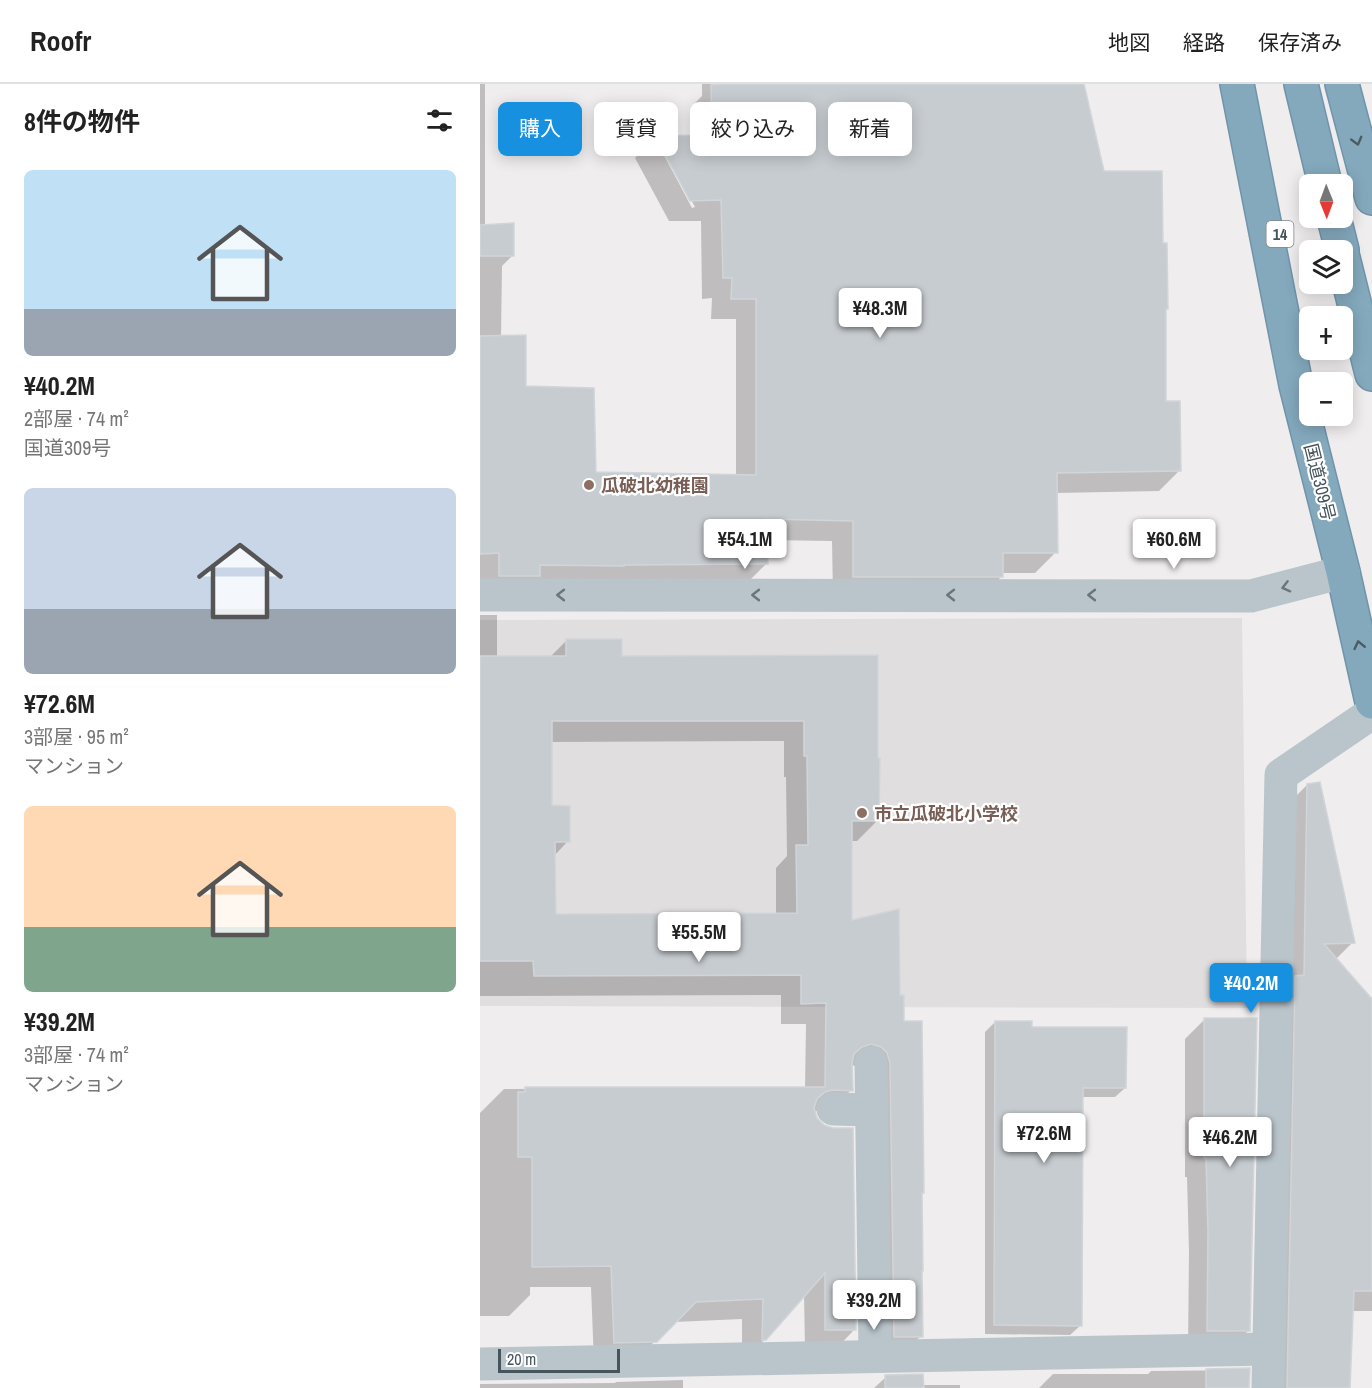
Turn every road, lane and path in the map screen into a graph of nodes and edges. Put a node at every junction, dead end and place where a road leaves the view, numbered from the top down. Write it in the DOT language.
graph roads {
  1 [pos="1237,84"];
  2 [pos="1245,84"];
  3 [pos="1301,84"];
  4 [pos="1342,84"];
  5 [pos="1323,174"];
  6 [pos="1372,198"];
  7 [pos="1352,294"];
  8 [pos="1314,372"];
  9 [pos="1372,374"];
  10 [pos="1328,426"];
  11 [pos="1343,572"];
  12 [pos="480,595"];
  13 [pos="1372,601"];
  14 [pos="1372,702"];
  15 [pos="1372,713"];
  16 [pos="871,1063"];
  17 [pos="833,1109"];
  18 [pos="872,1110"];
  19 [pos="1269,1349"];
  20 [pos="875,1356"];
  21 [pos="480,1364"];
  22 [pos="1268,1388"];
  1 -- 11 [label="highway, 国道309号"];
  2 -- 8 [label="highway, 14"];
  3 -- 5 [label="highway"];
  4 -- 6 [label="highway, one-way"];
  7 -- 9 [label="highway"];
  10 -- 13 [label="highway"];
  11 -- 12 [label="street, one-way"];
  14 -- 11 [label="highway, 国道309号, one-way"];
  15 -- 19 [label="street"];
  16 -- 18 [label="street"];
  17 -- 18 [label="street"];
  18 -- 20 [label="street"];
  19 -- 20 [label="street"];
  19 -- 22 [label="street"];
  20 -- 21 [label="street"];
}
